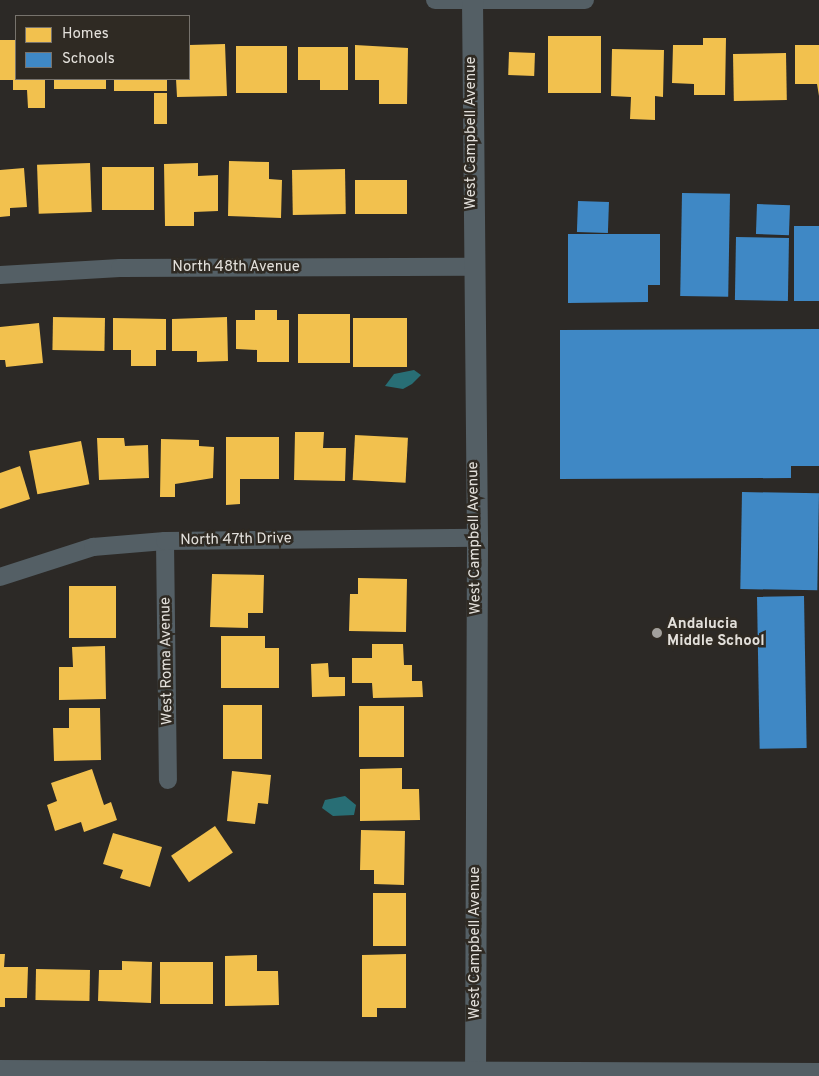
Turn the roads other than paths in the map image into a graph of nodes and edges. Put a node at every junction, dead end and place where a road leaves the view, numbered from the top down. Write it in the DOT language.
graph roads {
  1 [pos="436,0"];
  2 [pos="472,0"];
  3 [pos="584,0"];
  4 [pos="472,267"];
  5 [pos="0,275"];
  6 [pos="477,538"];
  7 [pos="165,541"];
  8 [pos="0,577"];
  9 [pos="168,780"];
  10 [pos="0,1070"];
  11 [pos="819,1073"];
  12 [pos="475,1074"];
  1 -- 2 [label="street"];
  2 -- 3 [label="street"];
  2 -- 4 [label="street, West Campbell Avenue"];
  4 -- 5 [label="street, North 48th Avenue"];
  4 -- 6 [label="street, West Campbell Avenue"];
  6 -- 7 [label="street, North 47th Drive"];
  6 -- 12 [label="street, West Campbell Avenue"];
  7 -- 8 [label="street, North 47th Drive"];
  7 -- 9 [label="street, West Roma Avenue"];
  10 -- 12 [label="street"];
  11 -- 12 [label="street"];
}
